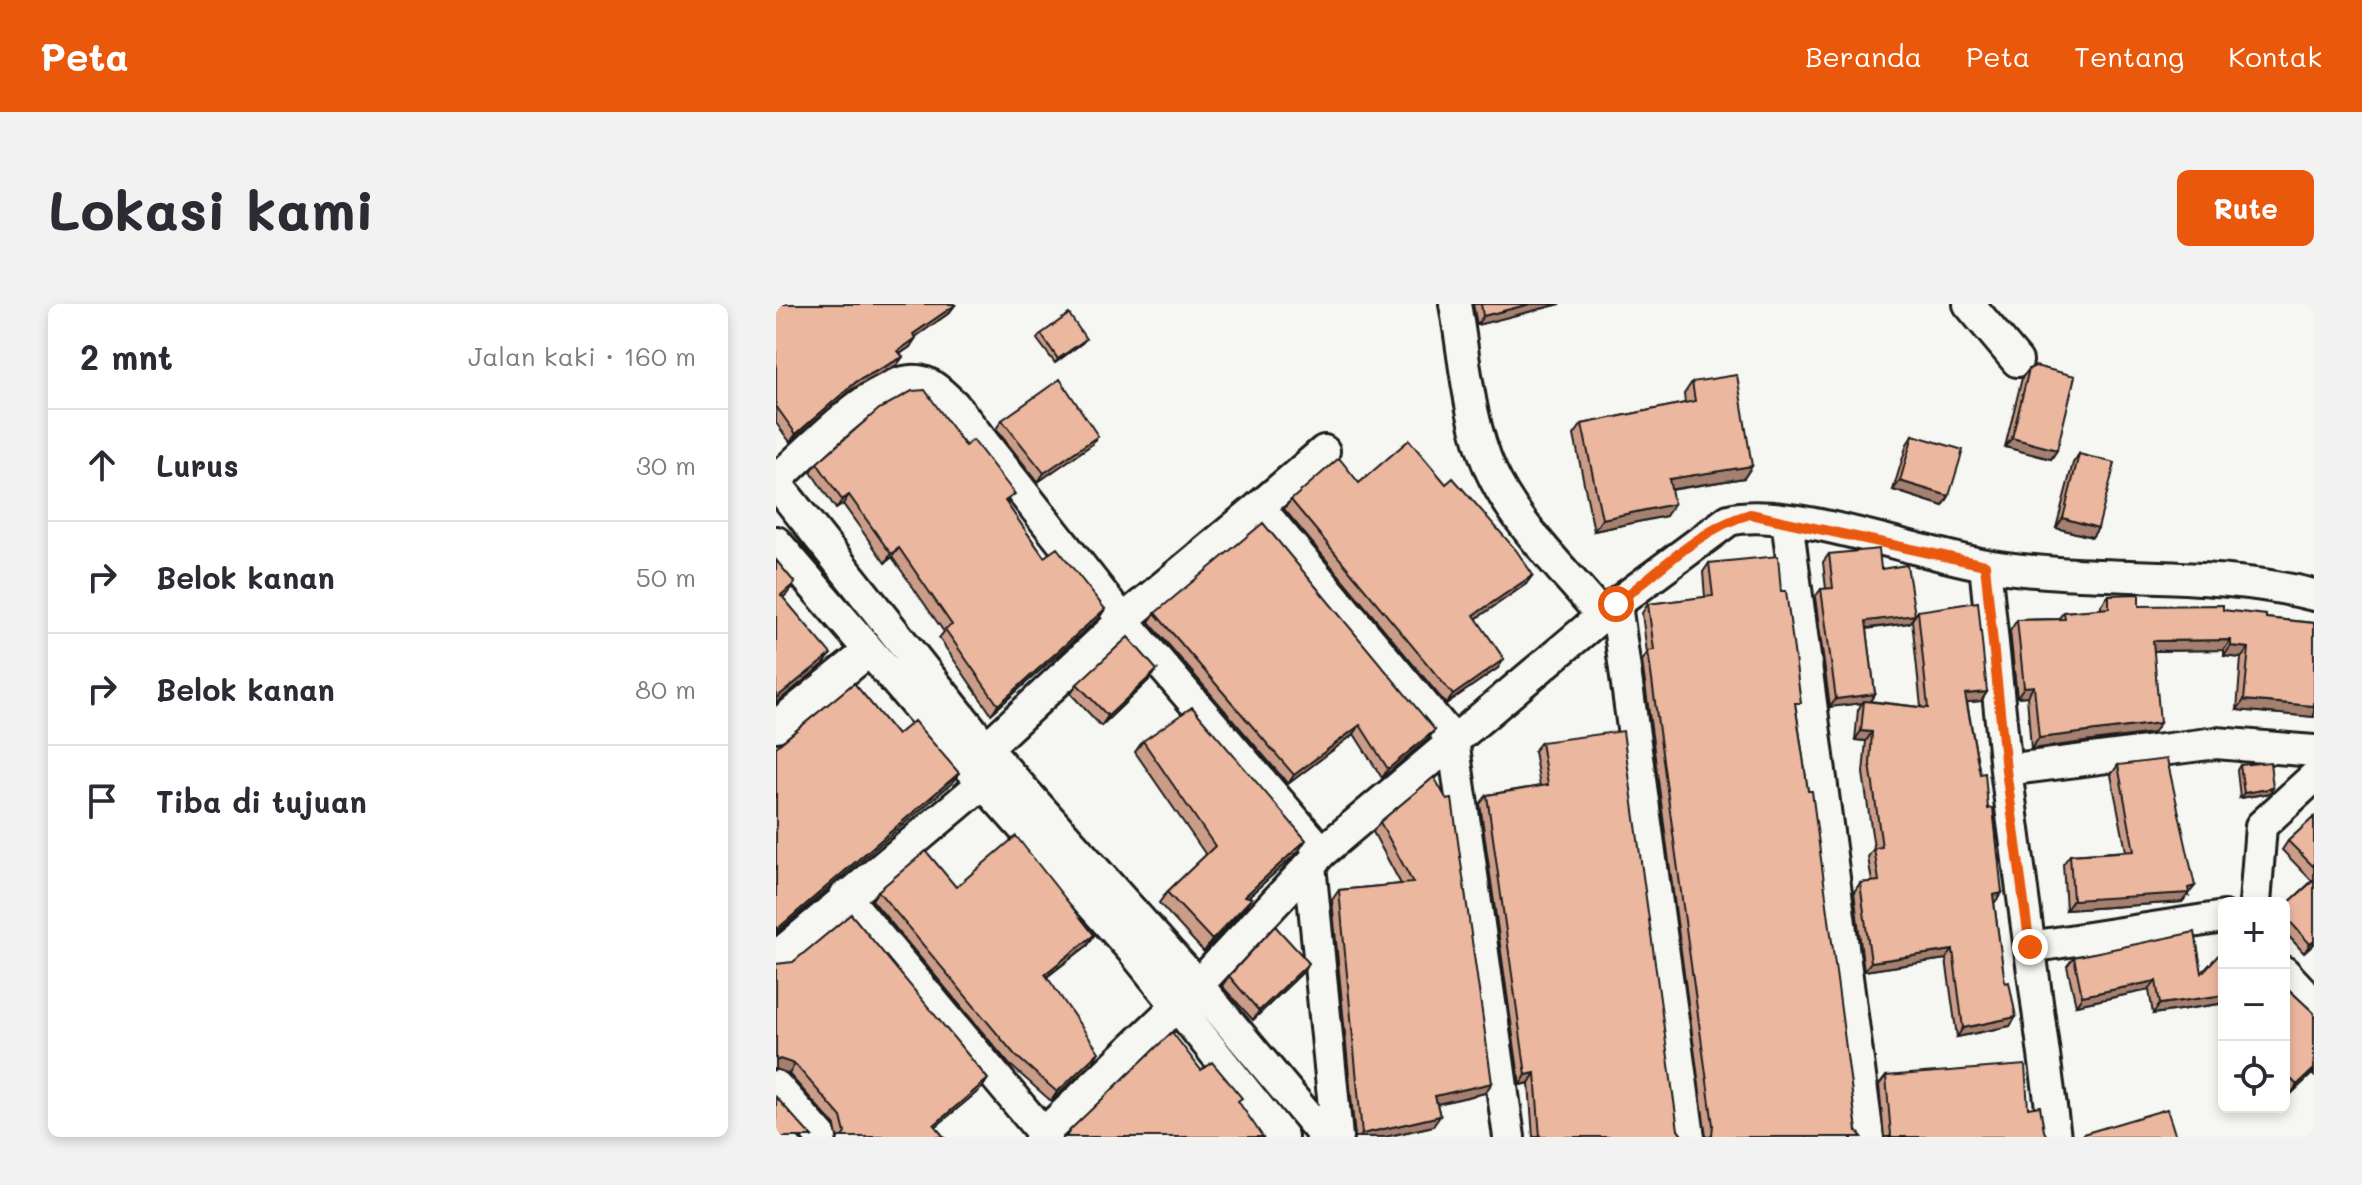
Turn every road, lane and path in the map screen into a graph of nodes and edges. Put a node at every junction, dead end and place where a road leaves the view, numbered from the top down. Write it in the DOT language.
graph roads {
  1 [pos="1455,304"];
  2 [pos="1969,304"];
  3 [pos="2017,361"];
  4 [pos="1324,451"];
  5 [pos="776,482"];
  6 [pos="1259,507"];
  7 [pos="1787,520"];
  8 [pos="776,542"];
  9 [pos="1985,565"];
  10 [pos="2314,595"];
  11 [pos="1609,610"];
  12 [pos="1123,620"];
  13 [pos="869,651"];
  14 [pos="776,726"];
  15 [pos="1453,740"];
  16 [pos="2314,751"];
  17 [pos="979,765"];
  18 [pos="2006,770"];
  19 [pos="2314,777"];
  20 [pos="1316,858"];
  21 [pos="845,896"];
  22 [pos="2255,897"];
  23 [pos="2218,918"];
  24 [pos="2030,947"];
  25 [pos="776,957"];
  26 [pos="2290,978"];
  27 [pos="1198,985"];
  28 [pos="2314,999"];
  29 [pos="1176,1006"];
  30 [pos="776,1086"];
  31 [pos="1043,1136"];
  32 [pos="821,1137"];
  33 [pos="1282,1137"];
  34 [pos="1325,1137"];
  35 [pos="1337,1137"];
  36 [pos="1509,1137"];
  37 [pos="1689,1137"];
  38 [pos="1868,1137"];
  39 [pos="2055,1137"];
  1 -- 11 [label="street"];
  2 -- 3 [label="street"];
  4 -- 6 [label="street"];
  5 -- 12 [label="street"];
  5 -- 17 [label="street"];
  6 -- 12 [label="street"];
  6 -- 15 [label="street"];
  7 -- 9 [label="street"];
  7 -- 11 [label="street"];
  7 -- 38 [label="street"];
  8 -- 13 [label="street"];
  9 -- 10 [label="street"];
  9 -- 18 [label="street"];
  11 -- 15 [label="street"];
  11 -- 37 [label="street"];
  12 -- 17 [label="street"];
  12 -- 20 [label="street"];
  13 -- 14 [label="street"];
  13 -- 17 [label="street"];
  15 -- 20 [label="street"];
  15 -- 36 [label="street"];
  16 -- 18 [label="street"];
  17 -- 21 [label="street"];
  17 -- 27 [label="street"];
  17 -- 29 [label="street"];
  18 -- 24 [label="street"];
  19 -- 22 [label="street"];
  20 -- 27 [label="street"];
  20 -- 35 [label="street"];
  21 -- 25 [label="street"];
  21 -- 31 [label="street"];
  23 -- 24 [label="street"];
  24 -- 39 [label="street"];
  26 -- 28 [label="street"];
  27 -- 29 [label="street"];
  27 -- 34 [label="street"];
  29 -- 31 [label="street"];
  29 -- 33 [label="street"];
  30 -- 32 [label="street"];
}
